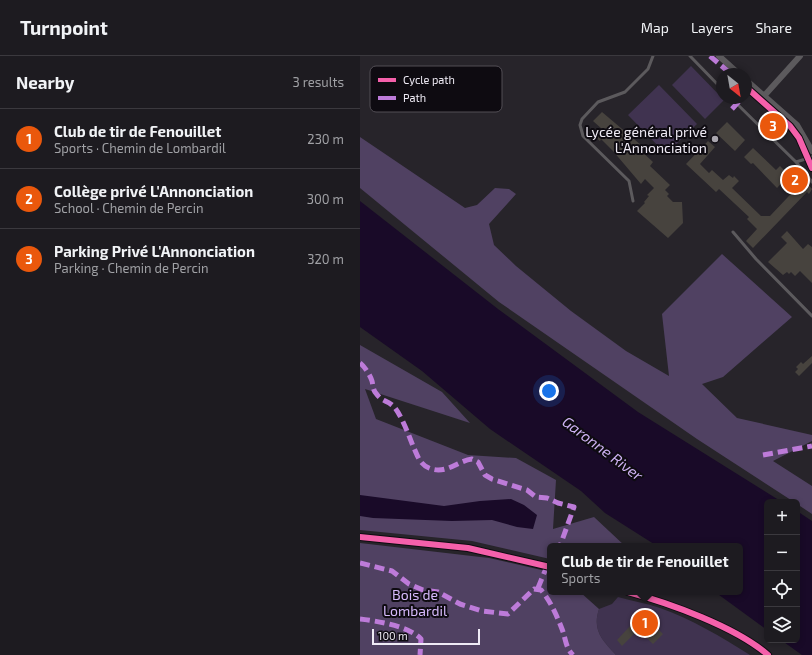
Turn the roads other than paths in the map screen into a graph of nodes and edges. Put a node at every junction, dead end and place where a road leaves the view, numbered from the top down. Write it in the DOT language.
graph roads {
  1 [pos="653,56"];
  2 [pos="690,56"];
  3 [pos="719,56"];
  4 [pos="800,56"];
  5 [pos="732,68"];
  6 [pos="716,83"];
  7 [pos="752,85"];
  8 [pos="764,96"];
  9 [pos="737,104"];
  10 [pos="812,151"];
  11 [pos="812,157"];
  12 [pos="796,162"];
  13 [pos="812,182"];
  14 [pos="633,202"];
  15 [pos="733,232"];
  16 [pos="812,316"];
  17 [pos="360,537"];
  18 [pos="547,566"];
  19 [pos="637,595"];
  20 [pos="768,655"];
  1 -- 14 [label="lane"];
  2 -- 6 [label="lane"];
  3 -- 5 [label="street"];
  4 -- 8 [label="street"];
  7 -- 8 [label="street"];
  8 -- 10 [label="street"];
  9 -- 12 [label="lane"];
  11 -- 12 [label="lane"];
  12 -- 13 [label="lane"];
  15 -- 16 [label="lane"];
  17 -- 18 [label="street"];
  19 -- 20 [label="street"];
}
